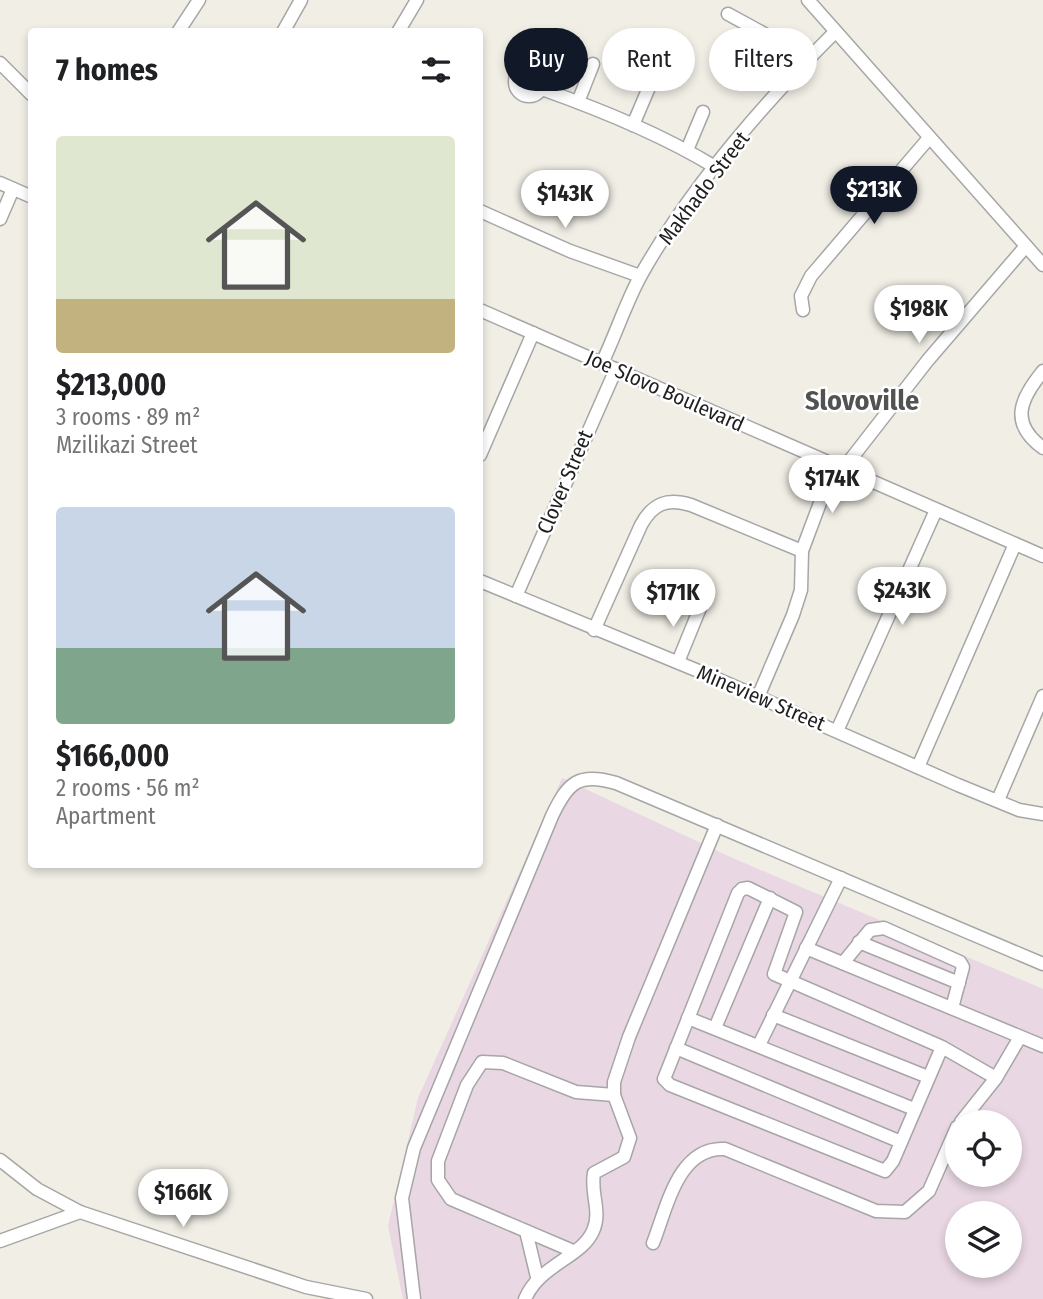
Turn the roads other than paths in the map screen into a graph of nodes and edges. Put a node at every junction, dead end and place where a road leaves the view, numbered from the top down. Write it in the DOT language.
graph roads {
  1 [pos="199,0"];
  2 [pos="301,0"];
  3 [pos="417,0"];
  4 [pos="808,0"];
  5 [pos="727,14"];
  6 [pos="181,28"];
  7 [pos="285,28"];
  8 [pos="400,28"];
  9 [pos="753,28"];
  10 [pos="835,32"];
  11 [pos="817,50"];
  12 [pos="0,63"];
  13 [pos="593,64"];
  14 [pos="28,91"];
  15 [pos="548,91"];
  16 [pos="647,91"];
  17 [pos="780,91"];
  18 [pos="578,102"];
  19 [pos="703,112"];
  20 [pos="633,125"];
  21 [pos="929,138"];
  22 [pos="687,150"];
  23 [pos="715,167"];
  24 [pos="0,183"];
  25 [pos="13,189"];
  26 [pos="28,195"];
  27 [pos="483,212"];
  28 [pos="0,219"];
  29 [pos="1026,246"];
  30 [pos="1043,265"];
  31 [pos="640,276"];
  32 [pos="803,310"];
  33 [pos="483,311"];
  34 [pos="533,333"];
  35 [pos="602,363"];
  36 [pos="616,369"];
  37 [pos="1043,371"];
  38 [pos="483,418"];
  39 [pos="493,423"];
  40 [pos="483,448"];
  41 [pos="1043,448"];
  42 [pos="842,469"];
  43 [pos="936,510"];
  44 [pos="1015,544"];
  45 [pos="802,551"];
  46 [pos="1043,556"];
  47 [pos="483,582"];
  48 [pos="516,596"];
  49 [pos="700,608"];
  50 [pos="594,630"];
  51 [pos="678,662"];
  52 [pos="1043,696"];
  53 [pos="758,697"];
  54 [pos="837,731"];
  55 [pos="918,767"];
  56 [pos="998,800"];
  57 [pos="1043,814"];
  58 [pos="716,825"];
  59 [pos="841,878"];
  60 [pos="770,898"];
  61 [pos="859,942"];
  62 [pos="806,948"];
  63 [pos="843,963"];
  64 [pos="1043,964"];
  65 [pos="789,981"];
  66 [pos="959,983"];
  67 [pos="952,1008"];
  68 [pos="773,1015"];
  69 [pos="688,1018"];
  70 [pos="715,1028"];
  71 [pos="1020,1037"];
  72 [pos="759,1045"];
  73 [pos="1043,1046"];
  74 [pos="942,1047"];
  75 [pos="676,1048"];
  76 [pos="928,1077"];
  77 [pos="996,1078"];
  78 [pos="614,1095"];
  79 [pos="914,1110"];
  80 [pos="971,1110"];
  81 [pos="901,1142"];
  82 [pos="945,1154"];
  83 [pos="0,1160"];
  84 [pos="80,1212"];
  85 [pos="526,1231"];
  86 [pos="0,1241"];
  87 [pos="653,1243"];
  88 [pos="573,1251"];
  89 [pos="537,1277"];
  90 [pos="366,1299"];
  91 [pos="410,1299"];
  92 [pos="525,1299"];
  1 -- 6 [label="street"];
  2 -- 7 [label="street"];
  3 -- 8 [label="street"];
  4 -- 10 [label="street"];
  5 -- 9 [label="street"];
  10 -- 11 [label="street, Makhado Street"];
  10 -- 21 [label="street"];
  12 -- 14 [label="street"];
  13 -- 18 [label="street"];
  15 -- 18 [label="street"];
  16 -- 20 [label="street"];
  17 -- 23 [label="street, Makhado Street"];
  18 -- 20 [label="street"];
  19 -- 22 [label="street"];
  20 -- 22 [label="street"];
  21 -- 29 [label="street"];
  21 -- 32 [label="street"];
  22 -- 23 [label="street"];
  23 -- 31 [label="street, Makhado Street"];
  24 -- 25 [label="street"];
  25 -- 26 [label="street"];
  25 -- 28 [label="street"];
  27 -- 31 [label="street"];
  29 -- 30 [label="street"];
  29 -- 42 [label="street"];
  31 -- 35 [label="street, Makhado Street"];
  33 -- 34 [label="street, Joe Slovo Boulevard"];
  34 -- 35 [label="street, Joe Slovo Boulevard"];
  34 -- 39 [label="street"];
  35 -- 36 [label="street, Joe Slovo Boulevard"];
  36 -- 42 [label="street, Joe Slovo Boulevard"];
  36 -- 48 [label="street, Clover Street"];
  37 -- 41 [label="street"];
  38 -- 39 [label="street"];
  39 -- 40 [label="street"];
  42 -- 43 [label="street, Joe Slovo Boulevard"];
  42 -- 45 [label="street"];
  43 -- 44 [label="street, Joe Slovo Boulevard"];
  43 -- 54 [label="street"];
  44 -- 46 [label="street, Joe Slovo Boulevard"];
  44 -- 55 [label="street"];
  45 -- 50 [label="street"];
  45 -- 53 [label="street"];
  47 -- 48 [label="street, Mineview Street"];
  48 -- 50 [label="street, Mineview Street"];
  49 -- 51 [label="street"];
  50 -- 51 [label="street, Mineview Street"];
  51 -- 53 [label="street, Mineview Street"];
  52 -- 56 [label="street"];
  53 -- 54 [label="street, Mineview Street"];
  54 -- 55 [label="street, Mineview Street"];
  55 -- 56 [label="street, Mineview Street"];
  56 -- 57 [label="street, Mineview Street"];
  58 -- 59 [label="street"];
  58 -- 78 [label="street"];
  58 -- 91 [label="street"];
  59 -- 62 [label="street"];
  59 -- 64 [label="street"];
  60 -- 65 [label="street"];
  60 -- 69 [label="street"];
  60 -- 70 [label="street"];
  61 -- 63 [label="street"];
  61 -- 66 [label="street"];
  61 -- 66 [label="street"];
  62 -- 63 [label="street"];
  62 -- 65 [label="street"];
  63 -- 67 [label="street"];
  65 -- 68 [label="street"];
  65 -- 74 [label="street"];
  66 -- 67 [label="street"];
  67 -- 71 [label="street"];
  68 -- 72 [label="street"];
  68 -- 76 [label="street"];
  69 -- 70 [label="street"];
  69 -- 75 [label="street"];
  70 -- 72 [label="street"];
  71 -- 73 [label="street"];
  71 -- 77 [label="street"];
  72 -- 79 [label="street"];
  74 -- 76 [label="street"];
  74 -- 77 [label="street"];
  75 -- 81 [label="street"];
  75 -- 81 [label="street"];
  76 -- 79 [label="street"];
  77 -- 80 [label="street"];
  78 -- 85 [label="street"];
  78 -- 88 [label="street"];
  79 -- 81 [label="street"];
  82 -- 87 [label="street"];
  83 -- 84 [label="street"];
  84 -- 86 [label="street"];
  84 -- 90 [label="street"];
  85 -- 88 [label="street"];
  85 -- 89 [label="street"];
  88 -- 89 [label="street"];
  89 -- 92 [label="street"];
}
